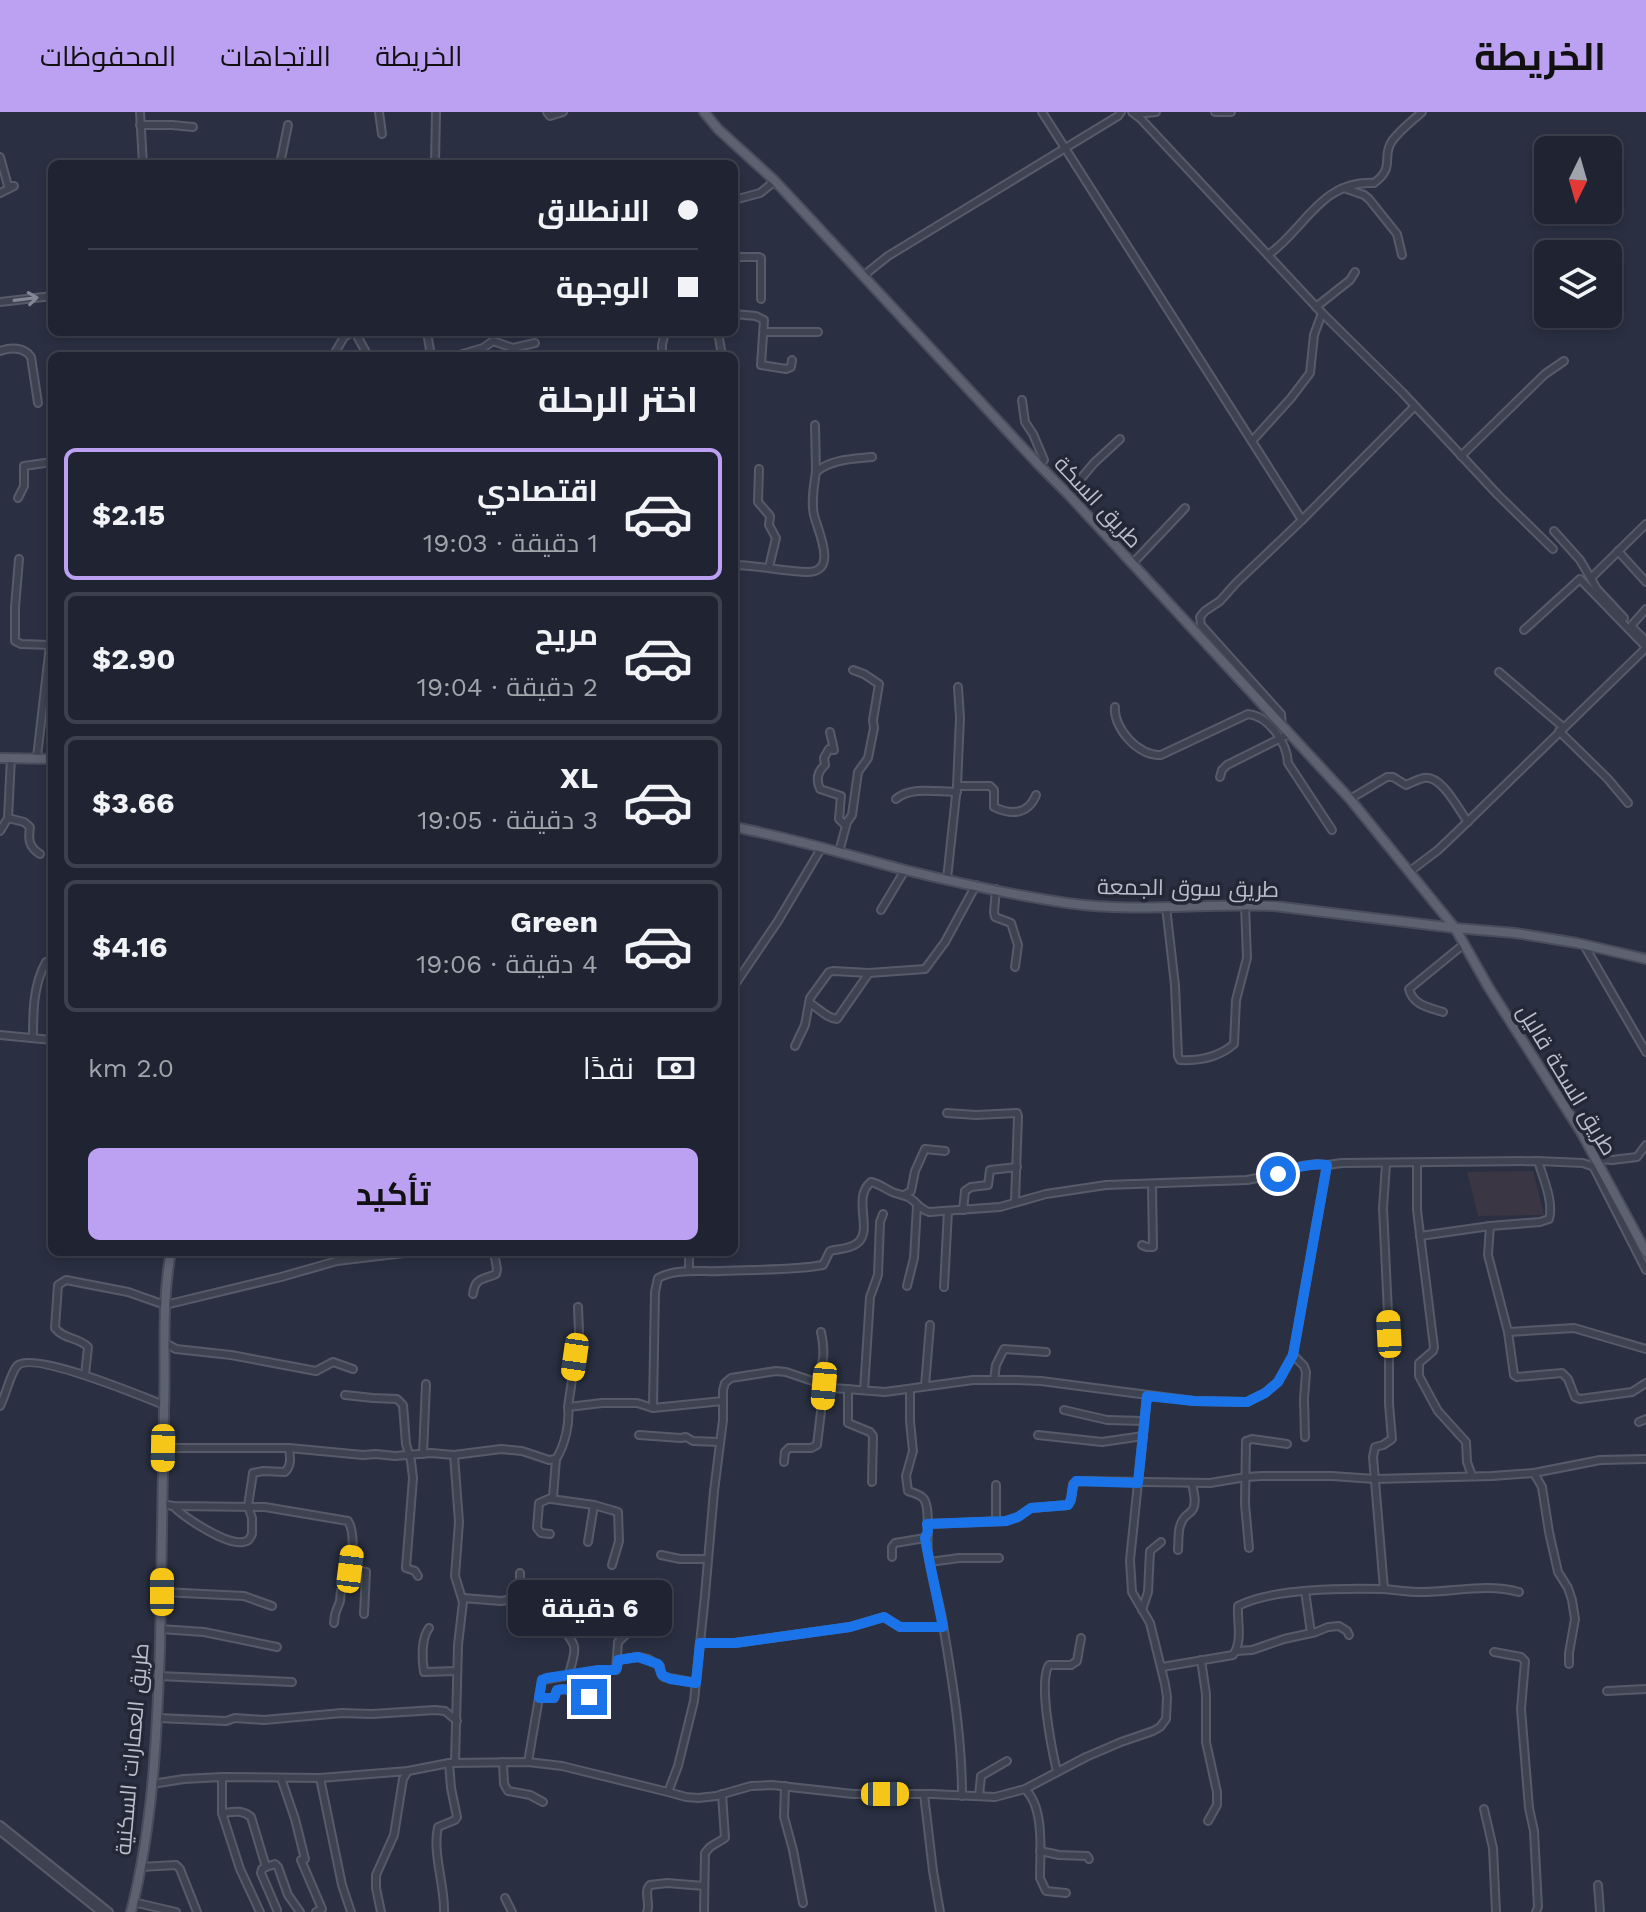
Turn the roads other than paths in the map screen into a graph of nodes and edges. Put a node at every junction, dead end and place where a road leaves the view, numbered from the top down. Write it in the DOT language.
graph roads {
  1 [pos="140,112"];
  2 [pos="379,112"];
  3 [pos="436,112"];
  4 [pos="547,112"];
  5 [pos="563,112"];
  6 [pos="704,112"];
  7 [pos="1042,112"];
  8 [pos="1121,112"];
  9 [pos="1156,112"];
  10 [pos="1215,112"];
  11 [pos="1231,112"];
  12 [pos="1422,112"];
  13 [pos="1134,113"];
  14 [pos="140,125"];
  15 [pos="288,125"];
  16 [pos="193,127"];
  17 [pos="382,134"];
  18 [pos="1066,148"];
  19 [pos="0,157"];
  20 [pos="143,160"];
  21 [pos="281,160"];
  22 [pos="435,160"];
  23 [pos="775,181"];
  24 [pos="1344,188"];
  25 [pos="0,193"];
  26 [pos="738,199"];
  27 [pos="1268,255"];
  28 [pos="1402,255"];
  29 [pos="738,257"];
  30 [pos="1355,272"];
  31 [pos="863,276"];
  32 [pos="48,296"];
  33 [pos="761,299"];
  34 [pos="0,302"];
  35 [pos="1319,310"];
  36 [pos="738,314"];
  37 [pos="764,332"];
  38 [pos="818,332"];
  39 [pos="535,343"];
  40 [pos="0,351"];
  41 [pos="470,352"];
  42 [pos="792,360"];
  43 [pos="1564,361"];
  44 [pos="1022,400"];
  45 [pos="38,403"];
  46 [pos="1414,407"];
  47 [pos="815,425"];
  48 [pos="1120,439"];
  49 [pos="1253,440"];
  50 [pos="1461,456"];
  51 [pos="872,457"];
  52 [pos="48,463"];
  53 [pos="1039,465"];
  54 [pos="759,469"];
  55 [pos="816,472"];
  56 [pos="1068,494"];
  57 [pos="18,498"];
  58 [pos="1185,508"];
  59 [pos="1302,520"];
  60 [pos="1646,524"];
  61 [pos="1554,531"];
  62 [pos="1553,549"];
  63 [pos="1618,551"];
  64 [pos="19,559"];
  65 [pos="1132,564"];
  66 [pos="738,565"];
  67 [pos="769,567"];
  68 [pos="1591,578"];
  69 [pos="1646,582"];
  70 [pos="1646,609"];
  71 [pos="1631,626"];
  72 [pos="1524,630"];
  73 [pos="1646,641"];
  74 [pos="48,645"];
  75 [pos="1646,648"];
  76 [pos="48,662"];
  77 [pos="853,670"];
  78 [pos="1499,672"];
  79 [pos="958,687"];
  80 [pos="1115,707"];
  81 [pos="1282,727"];
  82 [pos="1561,729"];
  83 [pos="830,732"];
  84 [pos="1286,736"];
  85 [pos="37,757"];
  86 [pos="0,758"];
  87 [pos="11,758"];
  88 [pos="48,758"];
  89 [pos="1220,777"];
  90 [pos="957,789"];
  91 [pos="1036,795"];
  92 [pos="896,799"];
  93 [pos="1350,799"];
  94 [pos="1628,803"];
  95 [pos="8,818"];
  96 [pos="1468,822"];
  97 [pos="846,826"];
  98 [pos="738,828"];
  99 [pos="1332,830"];
  100 [pos="0,831"];
  101 [pos="822,847"];
  102 [pos="839,852"];
  103 [pos="40,854"];
  104 [pos="905,870"];
  105 [pos="1409,872"];
  106 [pos="947,879"];
  107 [pos="976,885"];
  108 [pos="996,889"];
  109 [pos="1245,905"];
  110 [pos="1166,907"];
  111 [pos="881,910"];
  112 [pos="1455,928"];
  113 [pos="1464,944"];
  114 [pos="1584,945"];
  115 [pos="1646,959"];
  116 [pos="46,962"];
  117 [pos="1015,967"];
  118 [pos="869,973"];
  119 [pos="738,980"];
  120 [pos="809,1003"];
  121 [pos="1443,1012"];
  122 [pos="0,1035"];
  123 [pos="33,1038"];
  124 [pos="48,1040"];
  125 [pos="795,1046"];
  126 [pos="1646,1052"];
  127 [pos="947,1113"];
  128 [pos="1646,1145"];
  129 [pos="1590,1148"];
  130 [pos="945,1151"];
  131 [pos="1538,1161"];
  132 [pos="1417,1163"];
  133 [pos="1583,1163"];
  134 [pos="1386,1164"];
  135 [pos="1596,1164"];
  136 [pos="1327,1165"];
  137 [pos="1017,1167"];
  138 [pos="1152,1184"];
  139 [pos="904,1195"];
  140 [pos="1015,1201"];
  141 [pos="917,1206"];
  142 [pos="963,1210"];
  143 [pos="948,1211"];
  144 [pos="883,1214"];
  145 [pos="1490,1226"];
  146 [pos="1420,1236"];
  147 [pos="1142,1245"];
  148 [pos="1646,1252"];
  149 [pos="171,1256"];
  150 [pos="367,1256"];
  151 [pos="495,1256"];
  152 [pos="689,1256"];
  153 [pos="1646,1270"];
  154 [pos="689,1271"];
  155 [pos="907,1286"];
  156 [pos="944,1287"];
  157 [pos="473,1294"];
  158 [pos="165,1305"];
  159 [pos="578,1307"];
  160 [pos="930,1325"];
  161 [pos="821,1332"];
  162 [pos="1508,1332"];
  163 [pos="165,1343"];
  164 [pos="1646,1349"];
  165 [pos="1046,1352"];
  166 [pos="1293,1355"];
  167 [pos="353,1369"];
  168 [pos="85,1375"];
  169 [pos="994,1380"];
  170 [pos="814,1382"];
  171 [pos="1646,1383"];
  172 [pos="426,1384"];
  173 [pos="824,1386"];
  174 [pos="925,1386"];
  175 [pos="848,1389"];
  176 [pos="864,1390"];
  177 [pos="910,1390"];
  178 [pos="345,1395"];
  179 [pos="1147,1396"];
  180 [pos="723,1401"];
  181 [pos="164,1405"];
  182 [pos="0,1406"];
  183 [pos="568,1407"];
  184 [pos="653,1408"];
  185 [pos="1064,1410"];
  186 [pos="1144,1421"];
  187 [pos="639,1435"];
  188 [pos="1038,1435"];
  189 [pos="1143,1436"];
  190 [pos="1305,1437"];
  191 [pos="720,1442"];
  192 [pos="1287,1444"];
  193 [pos="163,1448"];
  194 [pos="289,1448"];
  195 [pos="423,1454"];
  196 [pos="408,1455"];
  197 [pos="454,1455"];
  198 [pos="556,1459"];
  199 [pos="1646,1459"];
  200 [pos="784,1462"];
  201 [pos="1534,1473"];
  202 [pos="1472,1476"];
  203 [pos="1246,1477"];
  204 [pos="1375,1479"];
  205 [pos="872,1482"];
  206 [pos="1138,1483"];
  207 [pos="1192,1483"];
  208 [pos="996,1485"];
  209 [pos="551,1499"];
  210 [pos="162,1504"];
  211 [pos="594,1505"];
  212 [pos="173,1506"];
  213 [pos="248,1506"];
  214 [pos="996,1521"];
  215 [pos="927,1524"];
  216 [pos="550,1534"];
  217 [pos="925,1538"];
  218 [pos="588,1542"];
  219 [pos="1161,1542"];
  220 [pos="1249,1548"];
  221 [pos="1178,1550"];
  222 [pos="661,1555"];
  223 [pos="892,1557"];
  224 [pos="999,1558"];
  225 [pos="708,1559"];
  226 [pos="930,1562"];
  227 [pos="612,1565"];
  228 [pos="350,1569"];
  229 [pos="520,1573"];
  230 [pos="1130,1573"];
  231 [pos="1150,1574"];
  232 [pos="418,1576"];
  233 [pos="1384,1589"];
  234 [pos="1305,1591"];
  235 [pos="162,1592"];
  236 [pos="1519,1592"];
  237 [pos="463,1598"];
  238 [pos="272,1606"];
  239 [pos="1142,1610"];
  240 [pos="364,1614"];
  241 [pos="642,1614"];
  242 [pos="334,1623"];
  243 [pos="564,1627"];
  244 [pos="943,1627"];
  245 [pos="429,1628"];
  246 [pos="160,1629"];
  247 [pos="1311,1633"];
  248 [pos="1349,1635"];
  249 [pos="1081,1638"];
  250 [pos="700,1643"];
  251 [pos="277,1647"];
  252 [pos="1237,1651"];
  253 [pos="1494,1652"];
  254 [pos="618,1660"];
  255 [pos="1201,1660"];
  256 [pos="1569,1664"];
  257 [pos="1162,1667"];
  258 [pos="457,1671"];
  259 [pos="569,1675"];
  260 [pos="159,1676"];
  261 [pos="292,1682"];
  262 [pos="696,1683"];
  263 [pos="1646,1689"];
  264 [pos="1607,1691"];
  265 [pos="589,1697"];
  266 [pos="539,1698"];
  267 [pos="158,1718"];
  268 [pos="457,1721"];
  269 [pos="1007,1761"];
  270 [pos="503,1762"];
  271 [pos="528,1762"];
  272 [pos="452,1763"];
  273 [pos="408,1771"];
  274 [pos="1057,1772"];
  275 [pos="222,1777"];
  276 [pos="281,1778"];
  277 [pos="320,1778"];
  278 [pos="152,1784"];
  279 [pos="785,1786"];
  280 [pos="1025,1789"];
  281 [pos="668,1792"];
  282 [pos="722,1794"];
  283 [pos="924,1794"];
  284 [pos="962,1796"];
  285 [pos="979,1796"];
  286 [pos="543,1802"];
  287 [pos="1484,1809"];
  288 [pos="222,1813"];
  289 [pos="1208,1821"];
  290 [pos="0,1825"];
  291 [pos="0,1831"];
  292 [pos="1040,1851"];
  293 [pos="1089,1859"];
  294 [pos="140,1867"];
  295 [pos="266,1867"];
  296 [pos="1598,1885"];
  297 [pos="704,1886"];
  298 [pos="1066,1893"];
  299 [pos="505,1898"];
  300 [pos="803,1903"];
  301 [pos="132,1907"];
  302 [pos="161,1910"];
  303 [pos="277,1910"];
  304 [pos="101,1912"];
  305 [pos="109,1912"];
  306 [pos="176,1912"];
  307 [pos="197,1912"];
  308 [pos="260,1912"];
  309 [pos="300,1912"];
  310 [pos="316,1912"];
  311 [pos="351,1912"];
  312 [pos="381,1912"];
  313 [pos="444,1912"];
  314 [pos="512,1912"];
  315 [pos="647,1912"];
  316 [pos="704,1912"];
  317 [pos="940,1912"];
  318 [pos="1496,1912"];
  319 [pos="1536,1912"];
  320 [pos="1600,1912"];
  1 -- 14 [label="street"];
  2 -- 17 [label="street"];
  3 -- 22 [label="street"];
  4 -- 5 [label="street"];
  6 -- 23 [label="main road, طريق السكة"];
  7 -- 18 [label="street"];
  8 -- 18 [label="street"];
  9 -- 13 [label="street"];
  10 -- 11 [label="street"];
  12 -- 24 [label="street"];
  13 -- 27 [label="street"];
  14 -- 16 [label="street"];
  14 -- 20 [label="street"];
  15 -- 21 [label="street"];
  18 -- 31 [label="street"];
  18 -- 49 [label="street"];
  19 -- 25 [label="street"];
  23 -- 26 [label="street"];
  23 -- 31 [label="main road, طريق السكة"];
  24 -- 27 [label="street"];
  24 -- 28 [label="street"];
  27 -- 35 [label="street"];
  29 -- 33 [label="street"];
  30 -- 35 [label="street"];
  31 -- 53 [label="main road, طريق السكة"];
  34 -- 32 [label="street, one-way"];
  35 -- 46 [label="street"];
  35 -- 49 [label="street"];
  36 -- 37 [label="street"];
  37 -- 38 [label="street"];
  37 -- 42 [label="street"];
  39 -- 41 [label="street"];
  40 -- 45 [label="street"];
  43 -- 50 [label="street"];
  44 -- 53 [label="street"];
  46 -- 50 [label="street"];
  46 -- 59 [label="street"];
  47 -- 55 [label="street"];
  48 -- 56 [label="street"];
  49 -- 59 [label="street"];
  50 -- 62 [label="street"];
  51 -- 55 [label="street"];
  52 -- 57 [label="street"];
  53 -- 56 [label="main road, طريق السكة"];
  54 -- 67 [label="street"];
  55 -- 67 [label="street"];
  56 -- 65 [label="main road, طريق السكة"];
  58 -- 65 [label="street"];
  59 -- 81 [label="street"];
  60 -- 63 [label="street"];
  61 -- 68 [label="street"];
  63 -- 68 [label="street"];
  63 -- 69 [label="street"];
  64 -- 74 [label="street"];
  65 -- 81 [label="main road, طريق السكة"];
  66 -- 67 [label="street"];
  68 -- 71 [label="street"];
  70 -- 71 [label="street"];
  71 -- 73 [label="street"];
  72 -- 75 [label="street"];
  75 -- 82 [label="street"];
  76 -- 85 [label="street"];
  77 -- 97 [label="street"];
  78 -- 82 [label="street"];
  79 -- 90 [label="street"];
  80 -- 84 [label="street"];
  81 -- 84 [label="main road, طريق السكة"];
  82 -- 94 [label="street"];
  82 -- 96 [label="street"];
  83 -- 97 [label="street"];
  84 -- 89 [label="street"];
  84 -- 93 [label="main road, طريق السكة"];
  84 -- 99 [label="street"];
  85 -- 87 [label="main road"];
  85 -- 88 [label="main road"];
  86 -- 87 [label="main road"];
  87 -- 95 [label="street"];
  90 -- 91 [label="street"];
  90 -- 92 [label="street"];
  90 -- 106 [label="street"];
  93 -- 96 [label="street"];
  93 -- 105 [label="main road, طريق السكة"];
  95 -- 100 [label="street"];
  95 -- 103 [label="street"];
  96 -- 105 [label="street"];
  97 -- 102 [label="street"];
  98 -- 101 [label="main road, طريق سوق الجمعة"];
  101 -- 102 [label="main road, طريق سوق الجمعة"];
  101 -- 119 [label="street"];
  102 -- 104 [label="main road, طريق سوق الجمعة"];
  104 -- 106 [label="main road, طريق سوق الجمعة"];
  104 -- 111 [label="street"];
  105 -- 112 [label="main road, طريق السكة"];
  106 -- 107 [label="main road, طريق سوق الجمعة"];
  107 -- 108 [label="main road, طريق سوق الجمعة"];
  107 -- 118 [label="street"];
  108 -- 110 [label="main road, طريق سوق الجمعة"];
  108 -- 117 [label="street"];
  109 -- 110 [label="main road, طريق سوق الجمعة"];
  109 -- 110 [label="street"];
  109 -- 112 [label="main road, طريق سوق الجمعة"];
  112 -- 113 [label="main road, طريق السكة قاليل"];
  112 -- 114 [label="main road, طريق سوق الجمعة"];
  113 -- 121 [label="street"];
  113 -- 129 [label="main road, طريق السكة قاليل"];
  114 -- 115 [label="main road, طريق سوق الجمعة"];
  114 -- 126 [label="street"];
  116 -- 123 [label="street"];
  118 -- 120 [label="street"];
  118 -- 120 [label="street"];
  120 -- 125 [label="street"];
  122 -- 123 [label="street"];
  123 -- 124 [label="street"];
  127 -- 137 [label="street"];
  128 -- 135 [label="street"];
  129 -- 133 [label="street"];
  129 -- 135 [label="main road, طريق السكة قاليل"];
  130 -- 139 [label="street"];
  131 -- 132 [label="street"];
  131 -- 133 [label="street"];
  131 -- 145 [label="street"];
  132 -- 134 [label="street"];
  132 -- 146 [label="street"];
  133 -- 135 [label="street"];
  134 -- 136 [label="street"];
  134 -- 204 [label="street"];
  135 -- 148 [label="main road, طريق السكة قاليل"];
  135 -- 153 [label="street"];
  136 -- 138 [label="street"];
  136 -- 166 [label="street"];
  137 -- 140 [label="street"];
  137 -- 142 [label="street"];
  138 -- 140 [label="street"];
  138 -- 147 [label="street"];
  139 -- 141 [label="street"];
  139 -- 154 [label="street"];
  140 -- 142 [label="street"];
  141 -- 143 [label="street"];
  141 -- 155 [label="street"];
  142 -- 143 [label="street"];
  143 -- 156 [label="street"];
  144 -- 176 [label="street"];
  145 -- 146 [label="street"];
  145 -- 162 [label="street"];
  146 -- 202 [label="street"];
  149 -- 158 [label="main road, طريق العمارات السكنية"];
  150 -- 158 [label="street"];
  151 -- 157 [label="street"];
  152 -- 154 [label="street"];
  154 -- 184 [label="street"];
  158 -- 163 [label="main road, طريق العمارات السكنية"];
  158 -- 168 [label="street"];
  159 -- 183 [label="street"];
  160 -- 174 [label="street"];
  161 -- 170 [label="street"];
  162 -- 164 [label="street"];
  162 -- 171 [label="street"];
  163 -- 167 [label="street"];
  163 -- 181 [label="main road, طريق العمارات السكنية"];
  165 -- 169 [label="street"];
  166 -- 179 [label="street"];
  166 -- 190 [label="street"];
  168 -- 181 [label="street"];
  168 -- 182 [label="street"];
  169 -- 174 [label="street"];
  169 -- 179 [label="street"];
  170 -- 173 [label="street"];
  170 -- 180 [label="street"];
  172 -- 195 [label="street"];
  173 -- 175 [label="street"];
  173 -- 200 [label="street"];
  174 -- 177 [label="street"];
  175 -- 176 [label="street"];
  175 -- 205 [label="street"];
  176 -- 177 [label="street"];
  177 -- 215 [label="street"];
  178 -- 196 [label="street"];
  179 -- 186 [label="street"];
  180 -- 184 [label="street"];
  180 -- 191 [label="street"];
  181 -- 193 [label="main road, طريق العمارات السكنية"];
  183 -- 184 [label="street"];
  183 -- 198 [label="street"];
  185 -- 186 [label="street"];
  186 -- 189 [label="street"];
  187 -- 191 [label="street"];
  188 -- 189 [label="street"];
  189 -- 206 [label="street"];
  191 -- 225 [label="street"];
  192 -- 203 [label="street"];
  193 -- 194 [label="street"];
  193 -- 210 [label="main road, طريق العمارات السكنية"];
  194 -- 196 [label="street"];
  194 -- 213 [label="street"];
  195 -- 196 [label="street"];
  195 -- 197 [label="street"];
  196 -- 232 [label="street"];
  197 -- 198 [label="street"];
  197 -- 237 [label="street"];
  198 -- 209 [label="street"];
  199 -- 201 [label="street"];
  201 -- 202 [label="street"];
  201 -- 256 [label="street"];
  202 -- 204 [label="street"];
  203 -- 204 [label="street"];
  203 -- 207 [label="street"];
  203 -- 220 [label="street"];
  204 -- 233 [label="street"];
  206 -- 207 [label="street"];
  206 -- 214 [label="street"];
  206 -- 230 [label="street"];
  207 -- 221 [label="street"];
  208 -- 214 [label="street"];
  209 -- 211 [label="street"];
  209 -- 216 [label="street"];
  210 -- 212 [label="street"];
  210 -- 235 [label="main road, طريق العمارات السكنية"];
  211 -- 218 [label="street"];
  211 -- 227 [label="street"];
  212 -- 213 [label="street"];
  212 -- 213 [label="street"];
  213 -- 228 [label="street"];
  214 -- 215 [label="street"];
  215 -- 217 [label="street"];
  217 -- 223 [label="street"];
  217 -- 226 [label="street"];
  219 -- 231 [label="street"];
  222 -- 225 [label="street"];
  224 -- 226 [label="street"];
  225 -- 250 [label="street"];
  226 -- 244 [label="street"];
  228 -- 240 [label="street"];
  228 -- 242 [label="street"];
  229 -- 237 [label="street"];
  230 -- 231 [label="street"];
  230 -- 239 [label="street"];
  231 -- 239 [label="street"];
  233 -- 234 [label="street"];
  233 -- 236 [label="street"];
  234 -- 247 [label="street"];
  234 -- 252 [label="street"];
  235 -- 238 [label="street"];
  235 -- 246 [label="main road, طريق العمارات السكنية"];
  237 -- 258 [label="street"];
  239 -- 257 [label="street"];
  241 -- 254 [label="street"];
  243 -- 259 [label="street"];
  244 -- 250 [label="street"];
  244 -- 284 [label="street"];
  245 -- 258 [label="street"];
  246 -- 251 [label="street"];
  246 -- 260 [label="main road, طريق العمارات السكنية"];
  247 -- 248 [label="street"];
  247 -- 252 [label="street"];
  249 -- 274 [label="street"];
  250 -- 262 [label="street"];
  252 -- 255 [label="street"];
  253 -- 319 [label="street"];
  254 -- 259 [label="street"];
  254 -- 262 [label="street"];
  255 -- 257 [label="street"];
  255 -- 289 [label="street"];
  257 -- 274 [label="street"];
  258 -- 268 [label="street"];
  259 -- 266 [label="street"];
  260 -- 261 [label="street"];
  260 -- 267 [label="main road, طريق العمارات السكنية"];
  262 -- 281 [label="street"];
  263 -- 264 [label="street"];
  265 -- 266 [label="street"];
  266 -- 271 [label="street"];
  267 -- 268 [label="street"];
  267 -- 278 [label="main road, طريق العمارات السكنية"];
  268 -- 272 [label="street"];
  269 -- 285 [label="street"];
  270 -- 271 [label="street"];
  270 -- 272 [label="street"];
  270 -- 286 [label="street"];
  271 -- 281 [label="street"];
  272 -- 273 [label="street"];
  272 -- 313 [label="street"];
  273 -- 277 [label="street"];
  273 -- 312 [label="street"];
  274 -- 280 [label="street"];
  275 -- 276 [label="street"];
  275 -- 278 [label="street"];
  275 -- 288 [label="street"];
  276 -- 277 [label="street"];
  276 -- 310 [label="street"];
  277 -- 311 [label="street"];
  278 -- 294 [label="main road, طريق العمارات السكنية"];
  279 -- 282 [label="street"];
  279 -- 283 [label="street"];
  279 -- 300 [label="street"];
  280 -- 285 [label="street"];
  280 -- 292 [label="street"];
  281 -- 282 [label="street"];
  282 -- 297 [label="street"];
  283 -- 284 [label="street"];
  283 -- 317 [label="street"];
  284 -- 285 [label="street"];
  287 -- 318 [label="street"];
  288 -- 295 [label="street"];
  288 -- 308 [label="street"];
  290 -- 305 [label="street"];
  291 -- 304 [label="street"];
  292 -- 293 [label="street"];
  292 -- 298 [label="street"];
  294 -- 301 [label="main road, طريق العمارات السكنية"];
  294 -- 307 [label="street"];
  295 -- 303 [label="street"];
  295 -- 309 [label="street"];
  296 -- 320 [label="street"];
  297 -- 315 [label="street"];
  297 -- 316 [label="street"];
  299 -- 314 [label="street"];
  301 -- 302 [label="street"];
  302 -- 306 [label="street"];
}
